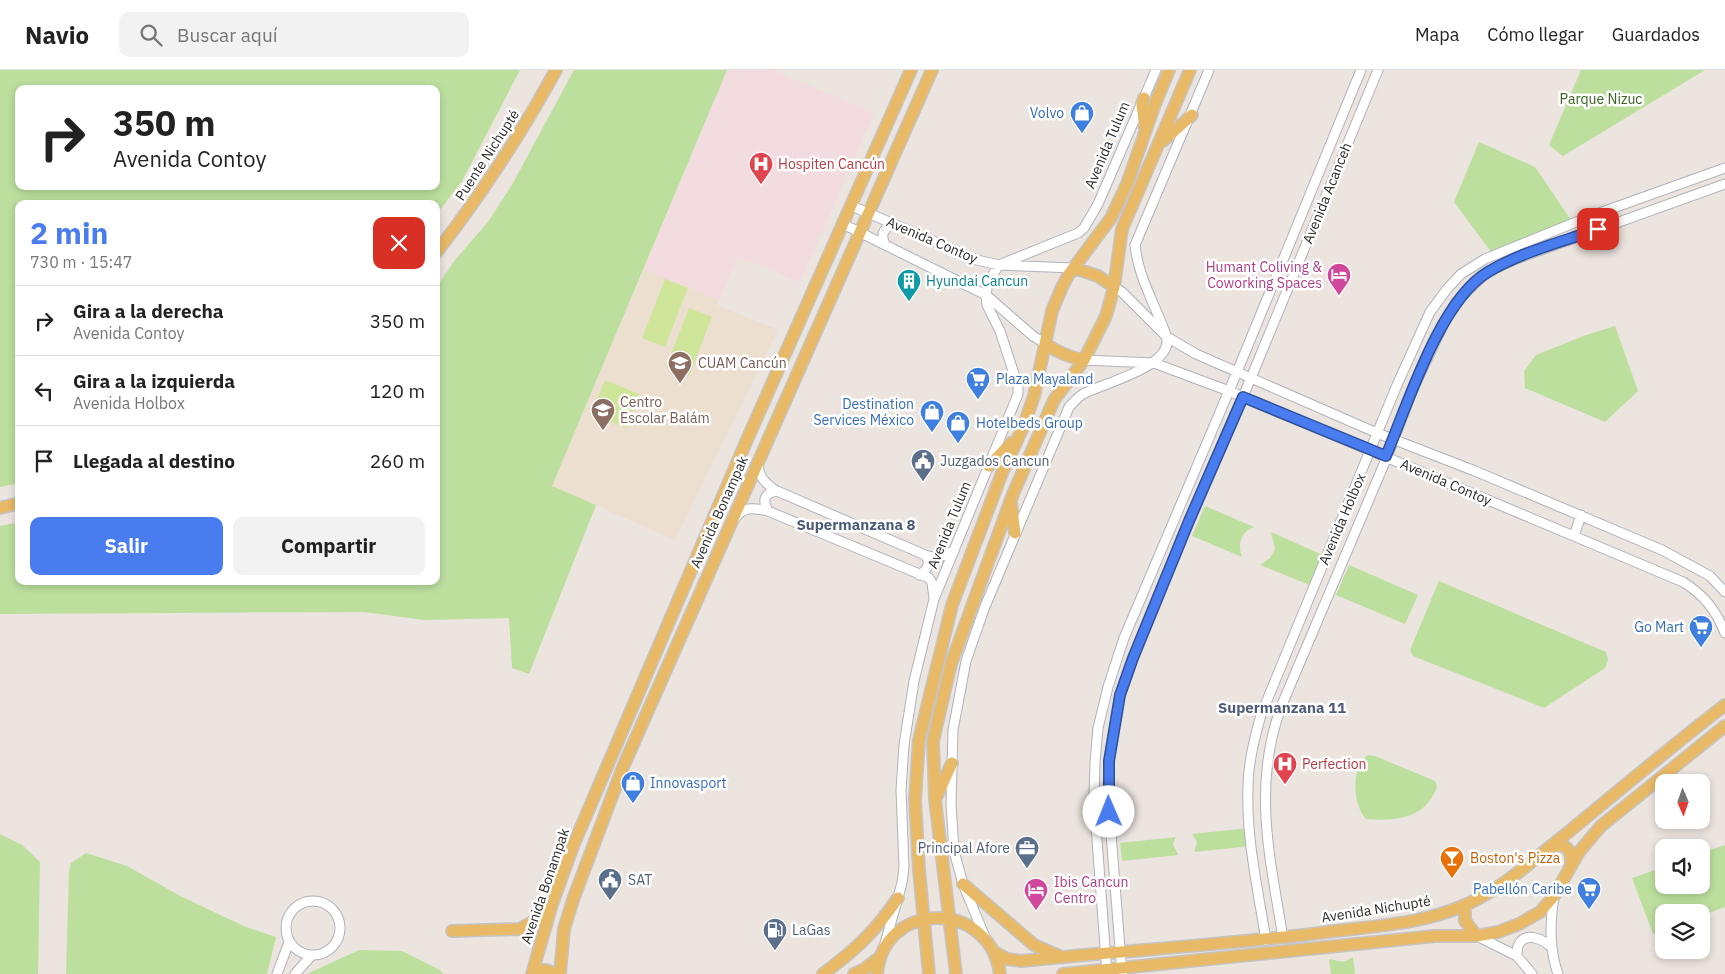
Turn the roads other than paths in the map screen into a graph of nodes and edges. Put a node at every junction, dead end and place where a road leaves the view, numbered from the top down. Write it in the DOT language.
graph roads {
  1 [pos="556,70"];
  2 [pos="911,70"];
  3 [pos="932,70"];
  4 [pos="1156,70"];
  5 [pos="1169,70"];
  6 [pos="1190,70"];
  7 [pos="1209,70"];
  8 [pos="1361,70"];
  9 [pos="1378,70"];
  10 [pos="1144,98"];
  11 [pos="1192,115"];
  12 [pos="1146,132"];
  13 [pos="1160,144"];
  14 [pos="1725,168"];
  15 [pos="1725,184"];
  16 [pos="852,206"];
  17 [pos="869,214"];
  18 [pos="843,224"];
  19 [pos="891,224"];
  20 [pos="860,232"];
  21 [pos="885,244"];
  22 [pos="440,248"];
  23 [pos="999,265"];
  24 [pos="1074,268"];
  25 [pos="1114,287"];
  26 [pos="986,295"];
  27 [pos="1167,337"];
  28 [pos="1046,344"];
  29 [pos="1084,360"];
  30 [pos="1154,363"];
  31 [pos="1237,372"];
  32 [pos="1251,378"];
  33 [pos="1229,390"];
  34 [pos="1243,397"];
  35 [pos="1024,425"];
  36 [pos="1378,433"];
  37 [pos="1394,439"];
  38 [pos="763,450"];
  39 [pos="1371,450"];
  40 [pos="1386,456"];
  41 [pos="989,466"];
  42 [pos="777,491"];
  43 [pos="1010,501"];
  44 [pos="15,504"];
  45 [pos="0,508"];
  46 [pos="768,511"];
  47 [pos="1581,515"];
  48 [pos="729,526"];
  49 [pos="1015,533"];
  50 [pos="1574,536"];
  51 [pos="954,551"];
  52 [pos="925,555"];
  53 [pos="919,575"];
  54 [pos="1725,592"];
  55 [pos="934,599"];
  56 [pos="1725,633"];
  57 [pos="1725,706"];
  58 [pos="1725,726"];
  59 [pos="1725,738"];
  60 [pos="1698,748"];
  61 [pos="952,763"];
  62 [pos="935,799"];
  63 [pos="1548,848"];
  64 [pos="1571,864"];
  65 [pos="963,884"];
  66 [pos="1554,896"];
  67 [pos="898,898"];
  68 [pos="552,904"];
  69 [pos="1465,905"];
  70 [pos="1433,917"];
  71 [pos="923,919"];
  72 [pos="950,919"];
  73 [pos="452,931"];
  74 [pos="1435,936"];
  75 [pos="1477,936"];
  76 [pos="1283,938"];
  77 [pos="986,939"];
  78 [pos="1266,940"];
  79 [pos="289,942"];
  80 [pos="1551,947"];
  81 [pos="1120,951"];
  82 [pos="994,952"];
  83 [pos="1104,952"];
  84 [pos="312,955"];
  85 [pos="881,955"];
  86 [pos="1517,956"];
  87 [pos="1061,957"];
  88 [pos="1122,971"];
  89 [pos="533,972"];
  90 [pos="1106,972"];
  91 [pos="277,974"];
  92 [pos="295,974"];
  93 [pos="556,974"];
  94 [pos="560,974"];
  95 [pos="822,974"];
  96 [pos="854,974"];
  97 [pos="877,974"];
  98 [pos="929,974"];
  99 [pos="956,974"];
  100 [pos="1000,974"];
  101 [pos="1063,974"];
  102 [pos="1075,974"];
  103 [pos="1532,974"];
  104 [pos="1558,974"];
  1 -- 22 [label="main road, Puente Nichupté"];
  2 -- 16 [label="main road, Avenida Bonampak"];
  3 -- 17 [label="main road, Avenida Bonampak"];
  4 -- 10 [label="street, Avenida Tulum"];
  5 -- 12 [label="main road, Avenida Tulum"];
  6 -- 13 [label="main road"];
  7 -- 11 [label="street"];
  8 -- 31 [label="street, Avenida Acanceh"];
  9 -- 32 [label="street, Avenida Acanceh"];
  10 -- 12 [label="main road"];
  10 -- 23 [label="street, Avenida Tulum"];
  11 -- 13 [label="main road"];
  11 -- 27 [label="street"];
  12 -- 24 [label="main road, Avenida Tulum"];
  13 -- 25 [label="main road"];
  14 -- 36 [label="street, Avenida Holbox"];
  15 -- 37 [label="street, Avenida Holbox"];
  16 -- 17 [label="street, Avenida Contoy"];
  16 -- 18 [label="main road, Avenida Bonampak"];
  17 -- 19 [label="street, Avenida Contoy"];
  17 -- 20 [label="main road, Avenida Bonampak"];
  18 -- 20 [label="street, Avenida Contoy"];
  18 -- 68 [label="main road, Avenida Bonampak"];
  19 -- 21 [label="street"];
  19 -- 23 [label="street, Avenida Contoy"];
  20 -- 21 [label="street, Avenida Contoy"];
  20 -- 38 [label="main road, Avenida Bonampak"];
  21 -- 26 [label="street, Avenida Contoy"];
  23 -- 24 [label="street, Avenida Contoy"];
  23 -- 26 [label="street"];
  24 -- 25 [label="main road"];
  24 -- 28 [label="main road, Avenida Tulum"];
  25 -- 27 [label="street, Avenida Contoy"];
  25 -- 29 [label="main road"];
  26 -- 28 [label="street, Avenida Contoy"];
  26 -- 41 [label="street, Avenida Tulum"];
  27 -- 30 [label="street"];
  27 -- 31 [label="street, Avenida Contoy"];
  28 -- 29 [label="main road"];
  28 -- 35 [label="main road"];
  29 -- 30 [label="street, Avenida Contoy"];
  29 -- 43 [label="main road"];
  30 -- 33 [label="street, Avenida Contoy"];
  30 -- 49 [label="street"];
  31 -- 32 [label="street, Avenida Contoy"];
  31 -- 33 [label="street, Avenida Acanceh"];
  32 -- 34 [label="street, Avenida Acanceh"];
  32 -- 36 [label="street, Avenida Contoy"];
  33 -- 34 [label="street, Avenida Contoy"];
  33 -- 83 [label="street, Avenida Acanceh"];
  34 -- 39 [label="street, Avenida Contoy"];
  34 -- 81 [label="street, Avenida Acanceh"];
  35 -- 41 [label="main road"];
  35 -- 71 [label="main road"];
  36 -- 37 [label="street, Avenida Contoy"];
  36 -- 39 [label="street, Avenida Holbox"];
  37 -- 40 [label="street, Avenida Holbox"];
  37 -- 47 [label="street, Avenida Contoy"];
  38 -- 42 [label="street"];
  38 -- 48 [label="main road, Avenida Bonampak"];
  39 -- 40 [label="street, Avenida Contoy"];
  39 -- 78 [label="street, Avenida Holbox"];
  40 -- 50 [label="street, Avenida Contoy"];
  40 -- 76 [label="street, Avenida Holbox"];
  41 -- 51 [label="street, Avenida Tulum"];
  42 -- 46 [label="street"];
  42 -- 52 [label="street"];
  43 -- 49 [label="main road"];
  43 -- 62 [label="main road"];
  44 -- 45 [label="main road"];
  46 -- 48 [label="street"];
  46 -- 53 [label="street"];
  47 -- 50 [label="street"];
  47 -- 54 [label="street, Avenida Contoy"];
  48 -- 94 [label="main road, Avenida Bonampak"];
  49 -- 61 [label="street"];
  50 -- 56 [label="street, Avenida Contoy"];
  51 -- 52 [label="street"];
  51 -- 55 [label="street, Avenida Tulum"];
  52 -- 53 [label="street"];
  53 -- 55 [label="street"];
  55 -- 67 [label="street, Avenida Tulum"];
  57 -- 63 [label="main road, Avenida Nichupté"];
  58 -- 60 [label="main road"];
  59 -- 60 [label="main road"];
  60 -- 64 [label="main road"];
  61 -- 62 [label="main road"];
  61 -- 65 [label="street"];
  62 -- 72 [label="main road"];
  63 -- 64 [label="main road"];
  63 -- 69 [label="main road, Avenida Nichupté"];
  64 -- 66 [label="main road"];
  65 -- 77 [label="street"];
  65 -- 87 [label="main road"];
  66 -- 75 [label="main road"];
  66 -- 80 [label="street"];
  67 -- 85 [label="street, Avenida Tulum"];
  67 -- 95 [label="main road"];
  68 -- 73 [label="main road"];
  68 -- 89 [label="main road, Avenida Bonampak"];
  69 -- 70 [label="main road, Avenida Nichupté"];
  69 -- 75 [label="main road"];
  70 -- 74 [label="main road"];
  70 -- 76 [label="main road, Avenida Nichupté"];
  71 -- 72 [label="main road"];
  71 -- 85 [label="main road"];
  71 -- 98 [label="main road"];
  72 -- 77 [label="main road"];
  72 -- 99 [label="main road"];
  74 -- 75 [label="main road"];
  74 -- 88 [label="main road"];
  75 -- 86 [label="street"];
  76 -- 78 [label="main road, Avenida Nichupté"];
  77 -- 82 [label="main road"];
  78 -- 81 [label="main road, Avenida Nichupté"];
  79 -- 84 [label="street"];
  79 -- 84 [label="street"];
  79 -- 91 [label="street"];
  80 -- 86 [label="street"];
  80 -- 104 [label="street"];
  81 -- 83 [label="main road, Avenida Nichupté"];
  81 -- 88 [label="street, Avenida Acanceh"];
  82 -- 87 [label="main road, Avenida Nichupté"];
  82 -- 100 [label="main road"];
  83 -- 87 [label="main road, Avenida Nichupté"];
  83 -- 90 [label="street, Avenida Acanceh"];
  84 -- 92 [label="street"];
  85 -- 96 [label="main road"];
  85 -- 97 [label="main road"];
  86 -- 103 [label="street"];
  88 -- 90 [label="main road"];
  89 -- 93 [label="main road"];
  90 -- 102 [label="main road"];
  101 -- 102 [label="main road"];
}
